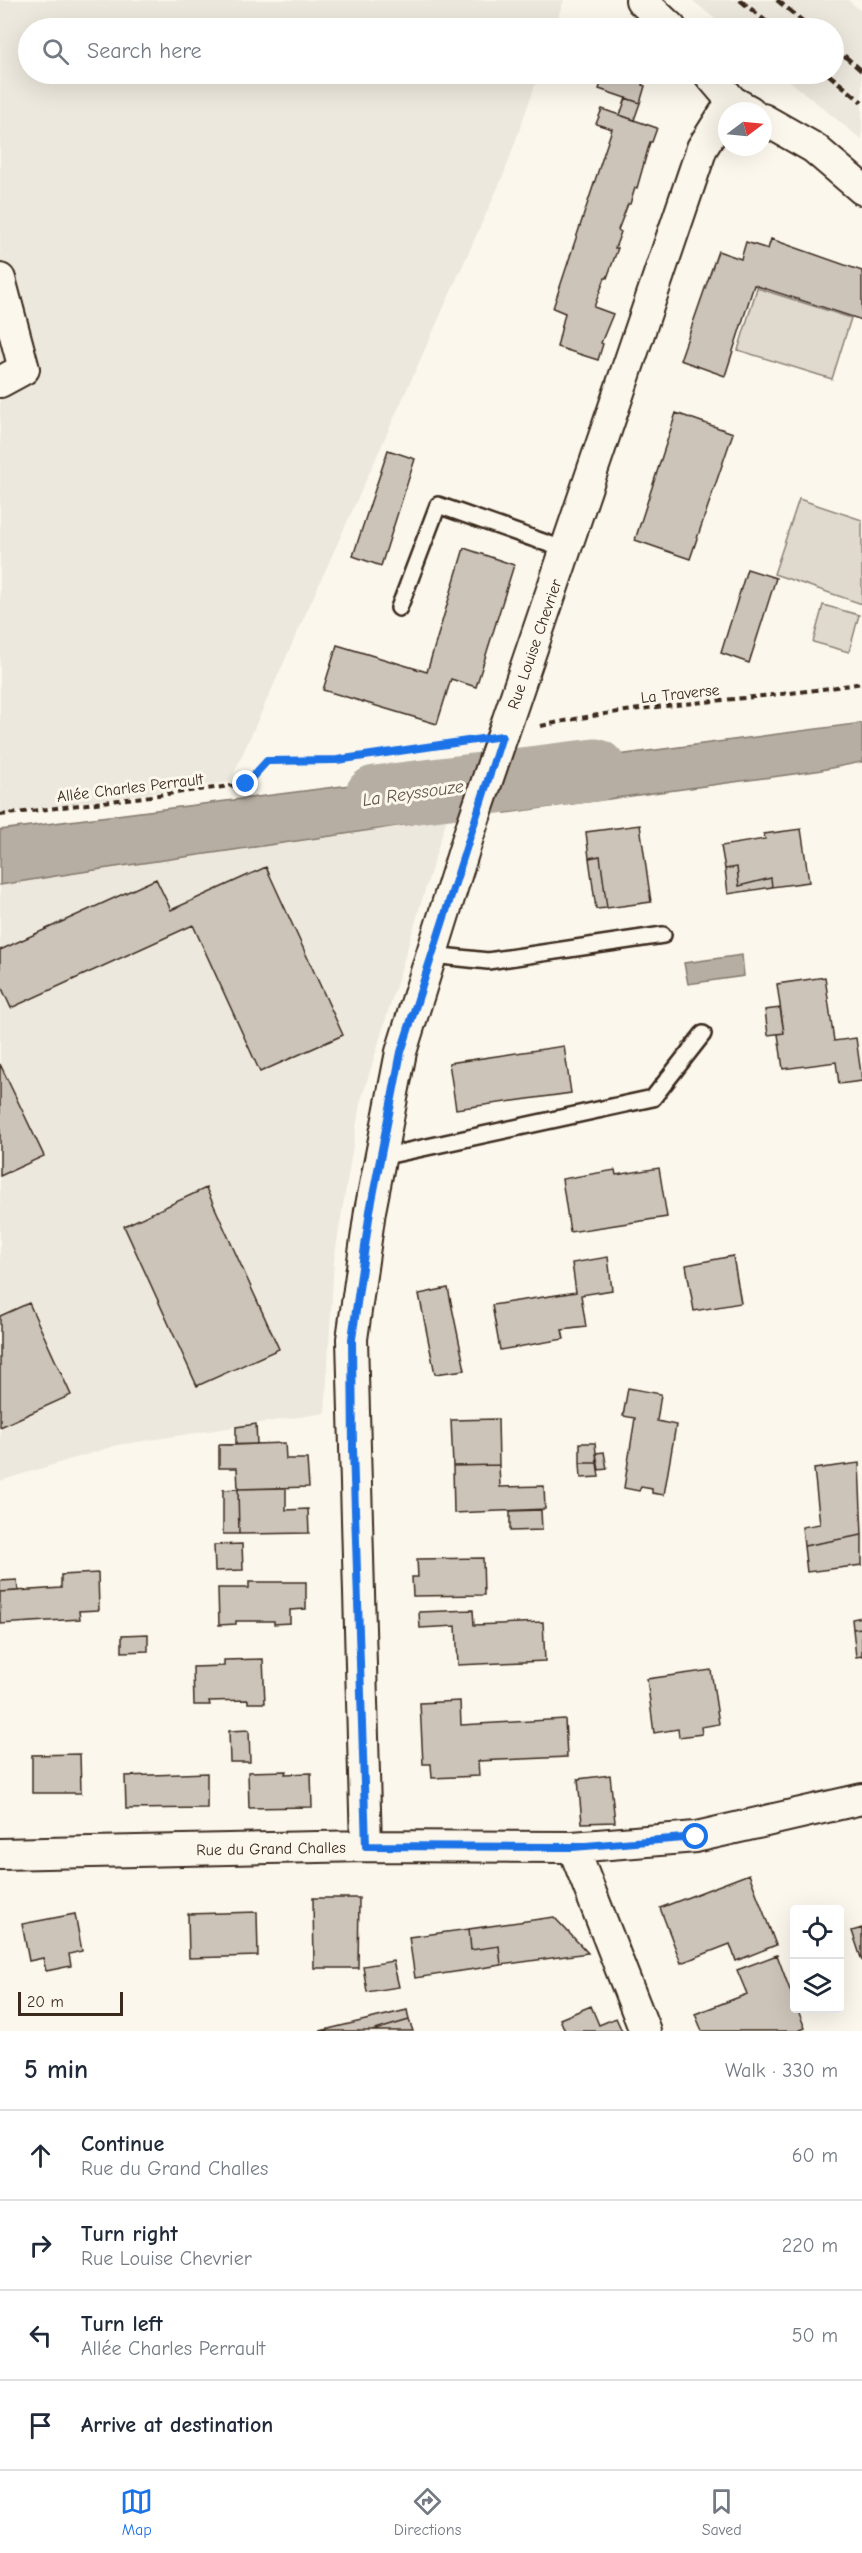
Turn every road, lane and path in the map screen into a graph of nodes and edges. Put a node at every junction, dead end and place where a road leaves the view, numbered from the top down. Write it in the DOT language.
graph roads {
  1 [pos="641,0"];
  2 [pos="660,18"];
  3 [pos="719,84"];
  4 [pos="737,102"];
  5 [pos="772,124"];
  6 [pos="718,131"];
  7 [pos="862,189"];
  8 [pos="0,279"];
  9 [pos="0,382"];
  10 [pos="566,550"];
  11 [pos="399,608"];
  12 [pos="862,683"];
  13 [pos="502,736"];
  14 [pos="0,815"];
  15 [pos="663,935"];
  16 [pos="432,955"];
  17 [pos="703,1034"];
  18 [pos="381,1157"];
  19 [pos="862,1799"];
  20 [pos="366,1846"];
  21 [pos="573,1847"];
  22 [pos="0,1854"];
  23 [pos="645,2031"];
  1 -- 2 [label="street"];
  3 -- 4 [label="street"];
  5 -- 7 [label="street"];
  6 -- 10 [label="street, Rue Louise Chevrier"];
  8 -- 9 [label="street"];
  10 -- 11 [label="lane"];
  10 -- 13 [label="street, Rue Louise Chevrier"];
  12 -- 13 [label="path, La Traverse"];
  13 -- 14 [label="path, Allée Charles Perrault"];
  13 -- 16 [label="street, Rue Louise Chevrier"];
  15 -- 16 [label="lane"];
  16 -- 18 [label="street, Rue Louise Chevrier"];
  17 -- 18 [label="lane"];
  18 -- 20 [label="street, Rue Louise Chevrier"];
  19 -- 21 [label="street, Rue du Grand Challes"];
  20 -- 21 [label="street, Rue du Grand Challes"];
  20 -- 22 [label="street, Rue du Grand Challes"];
  21 -- 23 [label="street"];
}
